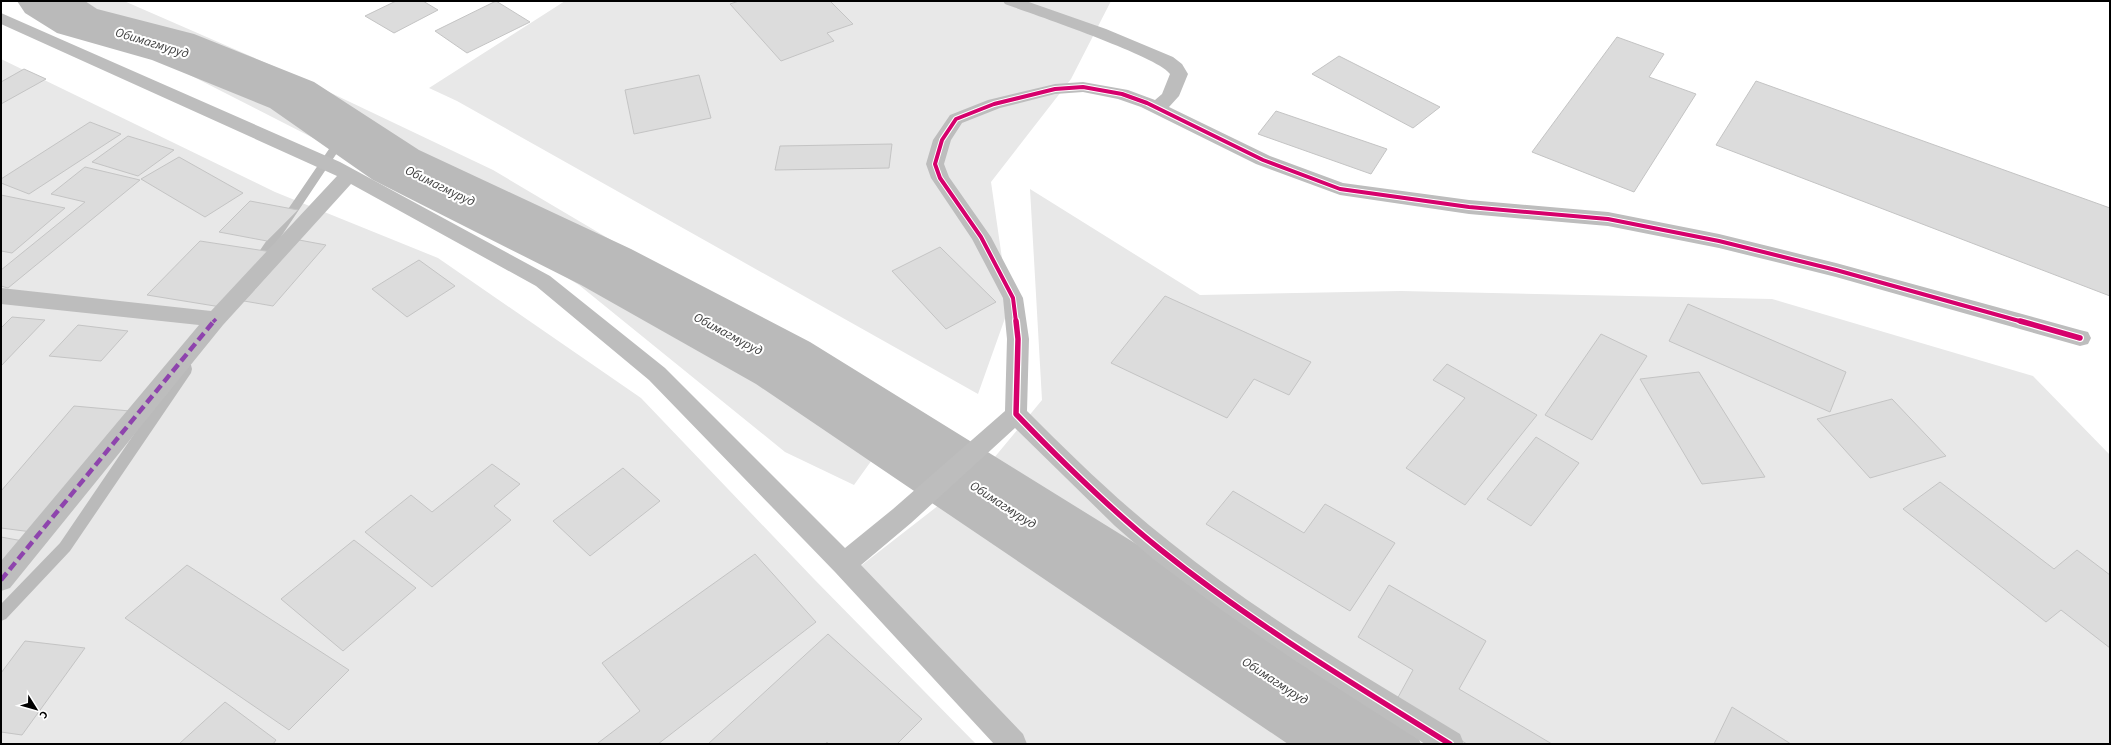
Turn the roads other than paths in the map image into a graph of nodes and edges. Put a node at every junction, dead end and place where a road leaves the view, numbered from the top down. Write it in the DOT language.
graph roads {
  1 [pos="1011,1"];
  2 [pos="1,18"];
  3 [pos="1157,108"];
  4 [pos="341,171"];
  5 [pos="1,296"];
  6 [pos="216,320"];
  7 [pos="2080,338"];
  8 [pos="1016,414"];
  9 [pos="844,564"];
  10 [pos="1,580"];
  11 [pos="1013,744"];
  12 [pos="1450,744"];
  1 -- 3 [label="street"];
  2 -- 4 [label="street"];
  3 -- 7 [label="street"];
  3 -- 8 [label="street"];
  4 -- 6 [label="street"];
  4 -- 9 [label="street"];
  5 -- 6 [label="street"];
  6 -- 10 [label="street"];
  8 -- 9 [label="street"];
  8 -- 12 [label="street"];
  9 -- 11 [label="street"];
}
